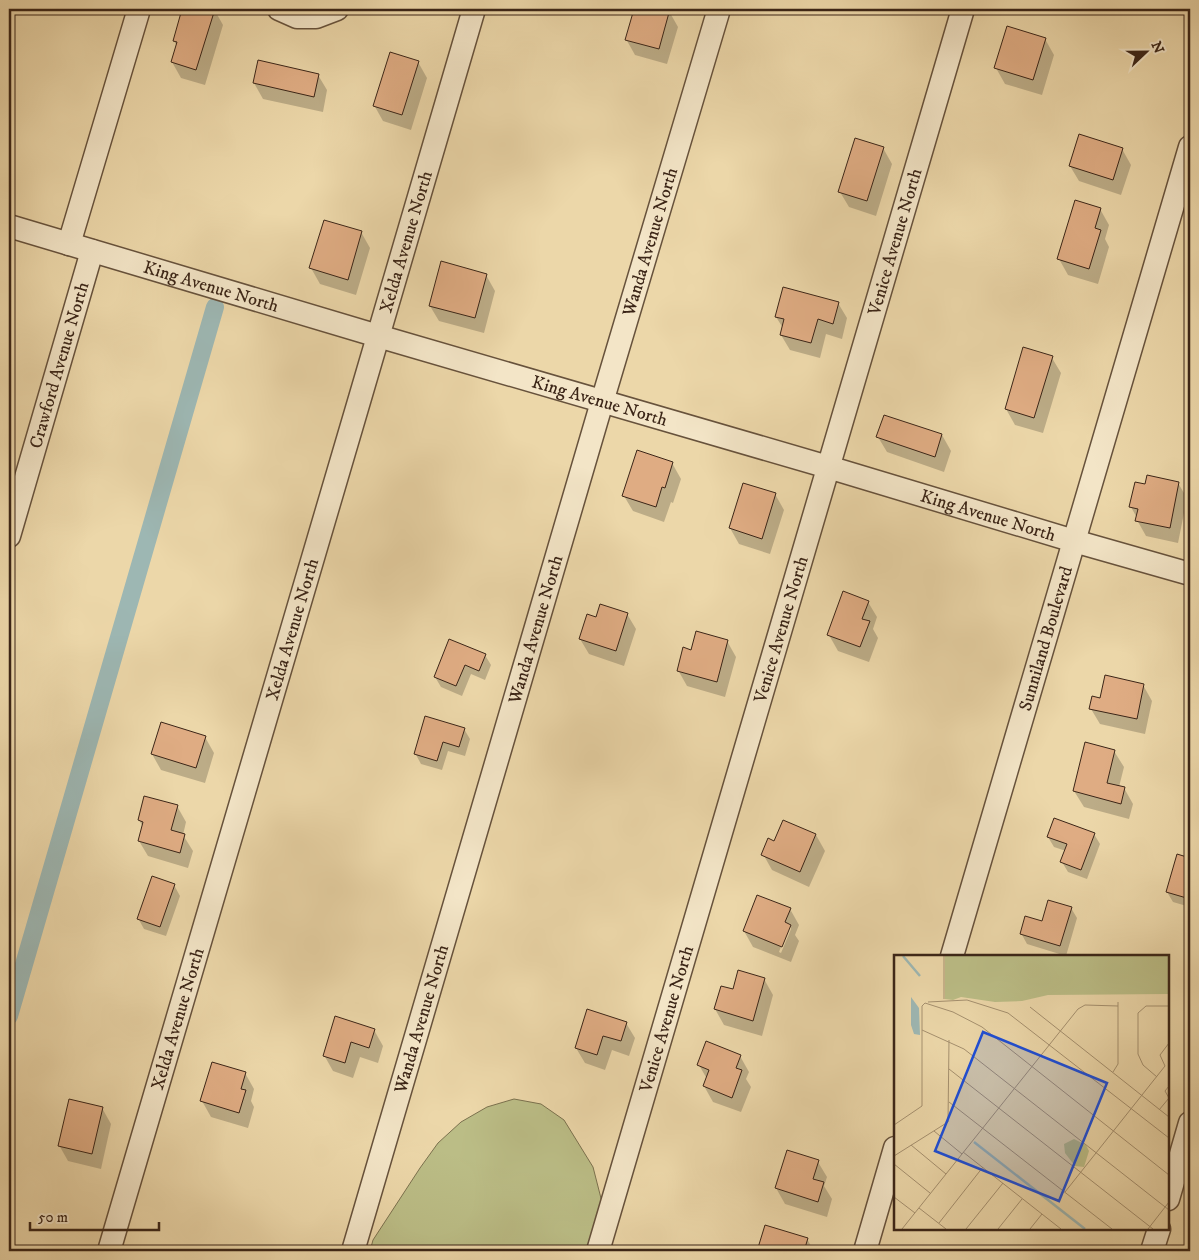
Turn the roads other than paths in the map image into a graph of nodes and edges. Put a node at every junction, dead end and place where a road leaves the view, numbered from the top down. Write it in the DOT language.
graph roads {
  1 [pos="138,9"];
  2 [pos="279,9"];
  3 [pos="337,9"];
  4 [pos="474,9"];
  5 [pos="719,9"];
  6 [pos="963,9"];
  7 [pos="1190,147"];
  8 [pos="9,226"];
  9 [pos="69,244"];
  10 [pos="92,251"];
  11 [pos="378,336"];
  12 [pos="602,402"];
  13 [pos="828,467"];
  14 [pos="18,473"];
  15 [pos="9,536"];
  16 [pos="1074,541"];
  17 [pos="1190,574"];
  18 [pos="952,955"];
  19 [pos="1190,1123"];
  20 [pos="894,1151"];
  21 [pos="1169,1196"];
  22 [pos="1159,1230"];
  23 [pos="109,1251"];
  24 [pos="353,1251"];
  25 [pos="598,1251"];
  26 [pos="865,1251"];
  27 [pos="1152,1251"];
  1 -- 9 [label="street"];
  2 -- 3 [label="street"];
  4 -- 11 [label="street, Xelda Avenue North"];
  5 -- 12 [label="street, Wanda Avenue North"];
  6 -- 13 [label="street, Venice Avenue North"];
  7 -- 16 [label="street, Sunniland Boulevard"];
  8 -- 9 [label="street, King Avenue North"];
  9 -- 10 [label="street, King Avenue North"];
  10 -- 11 [label="street, King Avenue North"];
  10 -- 14 [label="street, Crawford Avenue North"];
  11 -- 12 [label="street, King Avenue North"];
  11 -- 23 [label="street, Xelda Avenue North"];
  12 -- 13 [label="street, King Avenue North"];
  12 -- 24 [label="street, Wanda Avenue North"];
  13 -- 16 [label="street, King Avenue North"];
  13 -- 25 [label="street, Venice Avenue North"];
  14 -- 15 [label="street, Crawford Avenue North"];
  16 -- 17 [label="street, King Avenue North"];
  16 -- 18 [label="street, Sunniland Boulevard"];
  19 -- 21 [label="street"];
  20 -- 26 [label="street"];
  22 -- 27 [label="street"];
}
